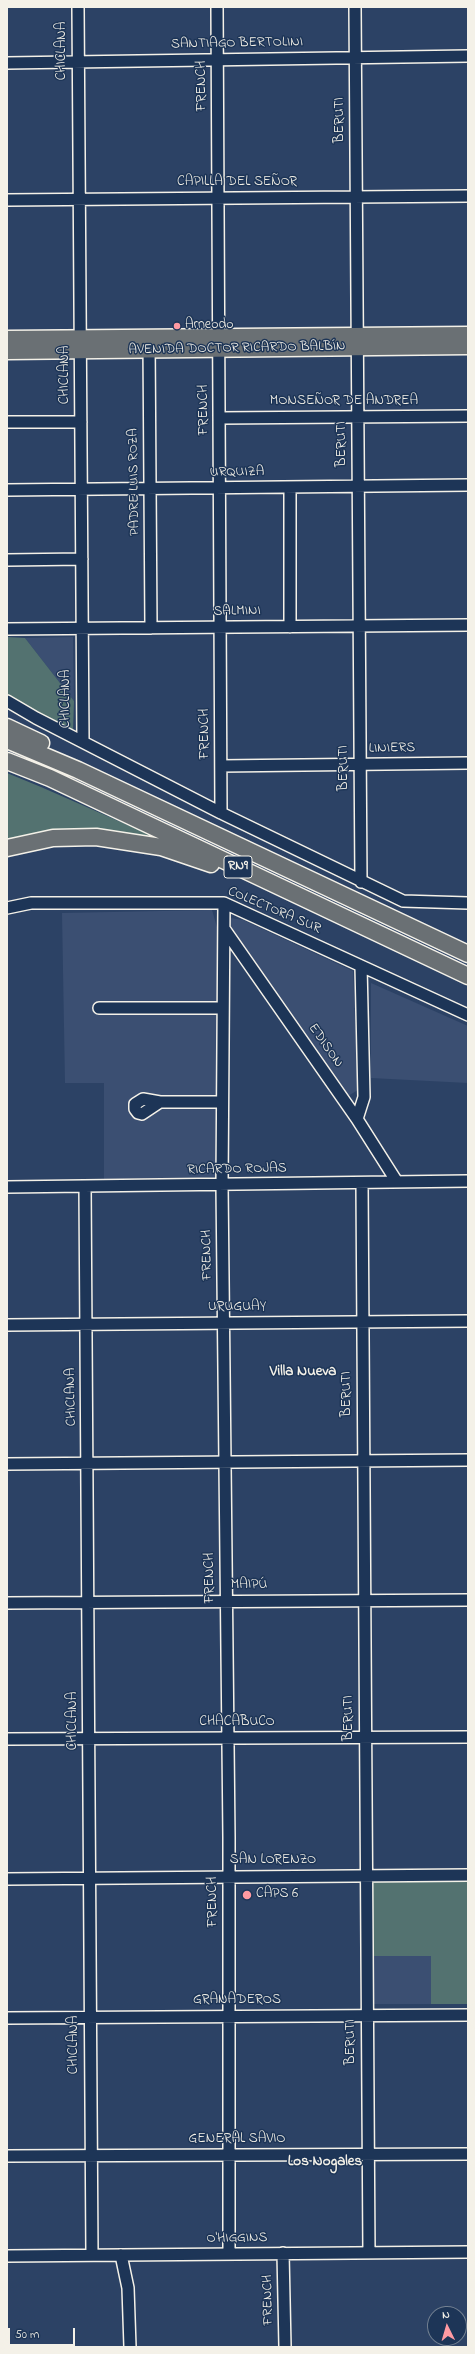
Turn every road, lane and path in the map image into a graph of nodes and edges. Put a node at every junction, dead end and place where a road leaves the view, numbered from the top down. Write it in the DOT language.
graph roads {
  1 [pos="78,7"];
  2 [pos="217,7"];
  3 [pos="355,7"];
  4 [pos="468,56"];
  5 [pos="356,58"];
  6 [pos="217,59"];
  7 [pos="78,62"];
  8 [pos="7,63"];
  9 [pos="468,196"];
  10 [pos="356,197"];
  11 [pos="218,198"];
  12 [pos="80,199"];
  13 [pos="7,200"];
  14 [pos="468,334"];
  15 [pos="81,336"];
  16 [pos="149,336"];
  17 [pos="7,338"];
  18 [pos="357,341"];
  19 [pos="219,342"];
  20 [pos="468,347"];
  21 [pos="149,350"];
  22 [pos="81,351"];
  23 [pos="7,352"];
  24 [pos="358,416"];
  25 [pos="468,416"];
  26 [pos="220,418"];
  27 [pos="7,422"];
  28 [pos="81,422"];
  29 [pos="468,485"];
  30 [pos="290,487"];
  31 [pos="358,487"];
  32 [pos="220,488"];
  33 [pos="150,489"];
  34 [pos="7,490"];
  35 [pos="82,490"];
  36 [pos="82,559"];
  37 [pos="7,560"];
  38 [pos="468,625"];
  39 [pos="359,626"];
  40 [pos="220,627"];
  41 [pos="290,627"];
  42 [pos="82,628"];
  43 [pos="151,628"];
  44 [pos="7,629"];
  45 [pos="7,702"];
  46 [pos="7,727"];
  47 [pos="7,740"];
  48 [pos="82,742"];
  49 [pos="7,760"];
  50 [pos="468,763"];
  51 [pos="360,764"];
  52 [pos="221,766"];
  53 [pos="78,770"];
  54 [pos="221,813"];
  55 [pos="7,848"];
  56 [pos="361,882"];
  57 [pos="224,903"];
  58 [pos="468,903"];
  59 [pos="318,904"];
  60 [pos="7,908"];
  61 [pos="225,930"];
  62 [pos="468,954"];
  63 [pos="361,966"];
  64 [pos="468,976"];
  65 [pos="99,1008"];
  66 [pos="222,1008"];
  67 [pos="468,1014"];
  68 [pos="160,1102"];
  69 [pos="222,1102"];
  70 [pos="357,1119"];
  71 [pos="468,1180"];
  72 [pos="397,1182"];
  73 [pos="362,1183"];
  74 [pos="222,1185"];
  75 [pos="85,1186"];
  76 [pos="7,1187"];
  77 [pos="363,1322"];
  78 [pos="468,1322"];
  79 [pos="224,1324"];
  80 [pos="7,1325"];
  81 [pos="86,1325"];
  82 [pos="468,1460"];
  83 [pos="364,1461"];
  84 [pos="225,1462"];
  85 [pos="87,1463"];
  86 [pos="7,1464"];
  87 [pos="365,1600"];
  88 [pos="468,1600"];
  89 [pos="226,1601"];
  90 [pos="89,1602"];
  91 [pos="7,1603"];
  92 [pos="468,1737"];
  93 [pos="89,1738"];
  94 [pos="227,1738"];
  95 [pos="365,1738"];
  96 [pos="7,1739"];
  97 [pos="468,1875"];
  98 [pos="228,1876"];
  99 [pos="366,1876"];
  100 [pos="89,1878"];
  101 [pos="7,1879"];
  102 [pos="367,2015"];
  103 [pos="468,2015"];
  104 [pos="229,2016"];
  105 [pos="90,2017"];
  106 [pos="7,2018"];
  107 [pos="468,2154"];
  108 [pos="368,2155"];
  109 [pos="7,2156"];
  110 [pos="90,2156"];
  111 [pos="229,2156"];
  112 [pos="369,2252"];
  113 [pos="468,2252"];
  114 [pos="284,2253"];
  115 [pos="229,2254"];
  116 [pos="92,2255"];
  117 [pos="121,2255"];
  118 [pos="7,2256"];
  119 [pos="130,2347"];
  120 [pos="285,2347"];
  1 -- 7 [label="street, CHICLANA"];
  2 -- 6 [label="street, FRENCH"];
  3 -- 5 [label="street, BERUTI"];
  4 -- 5 [label="street, SANTIAGO BERTOLINI"];
  5 -- 6 [label="street, SANTIAGO BERTOLINI"];
  5 -- 10 [label="street, BERUTI"];
  6 -- 7 [label="street, SANTIAGO BERTOLINI"];
  6 -- 11 [label="street, FRENCH"];
  7 -- 8 [label="street, SANTIAGO BERTOLINI"];
  7 -- 12 [label="street, CHICLANA"];
  9 -- 10 [label="street, CAPILLA DEL SEÑOR"];
  10 -- 11 [label="street, CAPILLA DEL SEÑOR"];
  10 -- 18 [label="street, BERUTI"];
  11 -- 12 [label="street, CAPILLA DEL SEÑOR"];
  11 -- 19 [label="street, FRENCH"];
  12 -- 13 [label="street, CAPILLA DEL SEÑOR"];
  12 -- 15 [label="street, CHICLANA"];
  14 -- 18 [label="main road, AVENIDA DOCTOR RICARDO BALBÍN"];
  15 -- 16 [label="main road, AVENIDA DOCTOR RICARDO BALBÍN"];
  15 -- 17 [label="main road, AVENIDA DOCTOR RICARDO BALBÍN"];
  15 -- 22 [label="street, CHICLANA"];
  16 -- 19 [label="main road, AVENIDA DOCTOR RICARDO BALBÍN"];
  16 -- 21 [label="street, PADRE LUIS ROZA"];
  18 -- 19 [label="main road, AVENIDA DOCTOR RICARDO BALBÍN"];
  18 -- 20 [label="main road, AVENIDA DOCTOR RICARDO BALBÍN"];
  18 -- 24 [label="street, BERUTI"];
  19 -- 21 [label="main road, AVENIDA DOCTOR RICARDO BALBÍN"];
  19 -- 26 [label="street, FRENCH"];
  21 -- 22 [label="main road, AVENIDA DOCTOR RICARDO BALBÍN"];
  21 -- 33 [label="street, PADRE LUIS ROZA"];
  22 -- 23 [label="main road, AVENIDA DOCTOR RICARDO BALBÍN"];
  22 -- 28 [label="street, CHICLANA"];
  24 -- 25 [label="street, MONSEÑOR DE ANDREA"];
  24 -- 26 [label="street, MONSEÑOR DE ANDREA"];
  24 -- 31 [label="street, BERUTI"];
  26 -- 32 [label="street, FRENCH"];
  27 -- 28 [label="street"];
  28 -- 35 [label="street, CHICLANA"];
  29 -- 31 [label="street, URQUIZA"];
  30 -- 31 [label="street, URQUIZA"];
  30 -- 32 [label="street, URQUIZA"];
  30 -- 41 [label="street"];
  31 -- 39 [label="street, BERUTI"];
  32 -- 33 [label="street, URQUIZA"];
  32 -- 40 [label="street, FRENCH"];
  33 -- 35 [label="street, URQUIZA"];
  33 -- 43 [label="street, PADRE LUIS ROZA"];
  34 -- 35 [label="street, URQUIZA"];
  35 -- 36 [label="street, CHICLANA"];
  36 -- 37 [label="street"];
  36 -- 42 [label="street, CHICLANA"];
  38 -- 39 [label="street, SALMINI"];
  39 -- 41 [label="street, SALMINI"];
  39 -- 51 [label="street, BERUTI"];
  40 -- 41 [label="street, SALMINI"];
  40 -- 43 [label="street, SALMINI"];
  40 -- 52 [label="street, FRENCH"];
  42 -- 43 [label="street, SALMINI"];
  42 -- 44 [label="street, SALMINI"];
  42 -- 48 [label="street, CHICLANA"];
  45 -- 48 [label="street"];
  46 -- 53 [label="highway"];
  47 -- 53 [label="highway, RN9"];
  48 -- 54 [label="street"];
  49 -- 59 [label="highway, RN9"];
  50 -- 51 [label="street, LINIERS"];
  51 -- 52 [label="street, LINIERS"];
  51 -- 56 [label="street, BERUTI"];
  52 -- 54 [label="street, FRENCH"];
  53 -- 62 [label="highway, RN9"];
  54 -- 56 [label="street"];
  55 -- 59 [label="highway"];
  56 -- 58 [label="street"];
  57 -- 60 [label="street, COLECTORA SUR"];
  57 -- 61 [label="street, FRENCH"];
  57 -- 63 [label="street, COLECTORA SUR"];
  59 -- 64 [label="highway, RN9"];
  61 -- 66 [label="street, FRENCH"];
  61 -- 70 [label="street, EDISON"];
  63 -- 67 [label="street, COLECTORA SUR"];
  63 -- 70 [label="street"];
  65 -- 66 [label="street"];
  66 -- 69 [label="street, FRENCH"];
  68 -- 69 [label="street"];
  69 -- 74 [label="street, FRENCH"];
  70 -- 72 [label="street, EDISON"];
  71 -- 72 [label="street, RICARDO ROJAS"];
  72 -- 73 [label="street, RICARDO ROJAS"];
  73 -- 74 [label="street, RICARDO ROJAS"];
  73 -- 77 [label="street, BERUTI"];
  74 -- 75 [label="street, RICARDO ROJAS"];
  74 -- 79 [label="street, FRENCH"];
  75 -- 76 [label="street, RICARDO ROJAS"];
  75 -- 81 [label="street, CHICLANA"];
  77 -- 78 [label="street, URUGUAY"];
  77 -- 79 [label="street, URUGUAY"];
  77 -- 83 [label="street, BERUTI"];
  79 -- 81 [label="street, URUGUAY"];
  79 -- 84 [label="street, FRENCH"];
  80 -- 81 [label="street, URUGUAY"];
  81 -- 85 [label="street, CHICLANA"];
  82 -- 83 [label="street"];
  83 -- 84 [label="street"];
  83 -- 87 [label="street, BERUTI"];
  84 -- 85 [label="street"];
  84 -- 89 [label="street, FRENCH"];
  85 -- 86 [label="street"];
  85 -- 90 [label="street, CHICLANA"];
  87 -- 88 [label="street, MAIPÚ"];
  87 -- 89 [label="street, MAIPÚ"];
  87 -- 95 [label="street, BERUTI"];
  89 -- 90 [label="street, MAIPÚ"];
  89 -- 94 [label="street, FRENCH"];
  90 -- 91 [label="street, MAIPÚ"];
  90 -- 93 [label="street, CHICLANA"];
  92 -- 95 [label="street, CHACABUCO"];
  93 -- 94 [label="street, CHACABUCO"];
  93 -- 96 [label="street, CHACABUCO"];
  93 -- 100 [label="street, CHICLANA"];
  94 -- 95 [label="street, CHACABUCO"];
  94 -- 98 [label="street, FRENCH"];
  95 -- 99 [label="street, BERUTI"];
  97 -- 99 [label="street, SAN LORENZO"];
  98 -- 99 [label="street, SAN LORENZO"];
  98 -- 100 [label="street, SAN LORENZO"];
  98 -- 104 [label="street, FRENCH"];
  99 -- 102 [label="street, BERUTI"];
  100 -- 101 [label="street, SAN LORENZO"];
  100 -- 105 [label="street, CHICLANA"];
  102 -- 103 [label="street, GRANADEROS"];
  102 -- 104 [label="street, GRANADEROS"];
  102 -- 108 [label="street, BERUTI"];
  104 -- 105 [label="street, GRANADEROS"];
  104 -- 111 [label="street, FRENCH"];
  105 -- 106 [label="street, GRANADEROS"];
  105 -- 110 [label="street, CHICLANA"];
  107 -- 108 [label="street, GENERAL SAVIO"];
  108 -- 111 [label="street, GENERAL SAVIO"];
  108 -- 112 [label="street, BERUTI"];
  109 -- 110 [label="street, GENERAL SAVIO"];
  110 -- 111 [label="street, GENERAL SAVIO"];
  110 -- 116 [label="street, CHICLANA"];
  111 -- 115 [label="street, FRENCH"];
  112 -- 113 [label="street, O'HIGGINS"];
  112 -- 114 [label="street, O'HIGGINS"];
  114 -- 115 [label="street, O'HIGGINS"];
  114 -- 120 [label="street, FRENCH"];
  115 -- 117 [label="street, O'HIGGINS"];
  116 -- 117 [label="street, O'HIGGINS"];
  116 -- 118 [label="street, O'HIGGINS"];
  117 -- 119 [label="street"];
}
